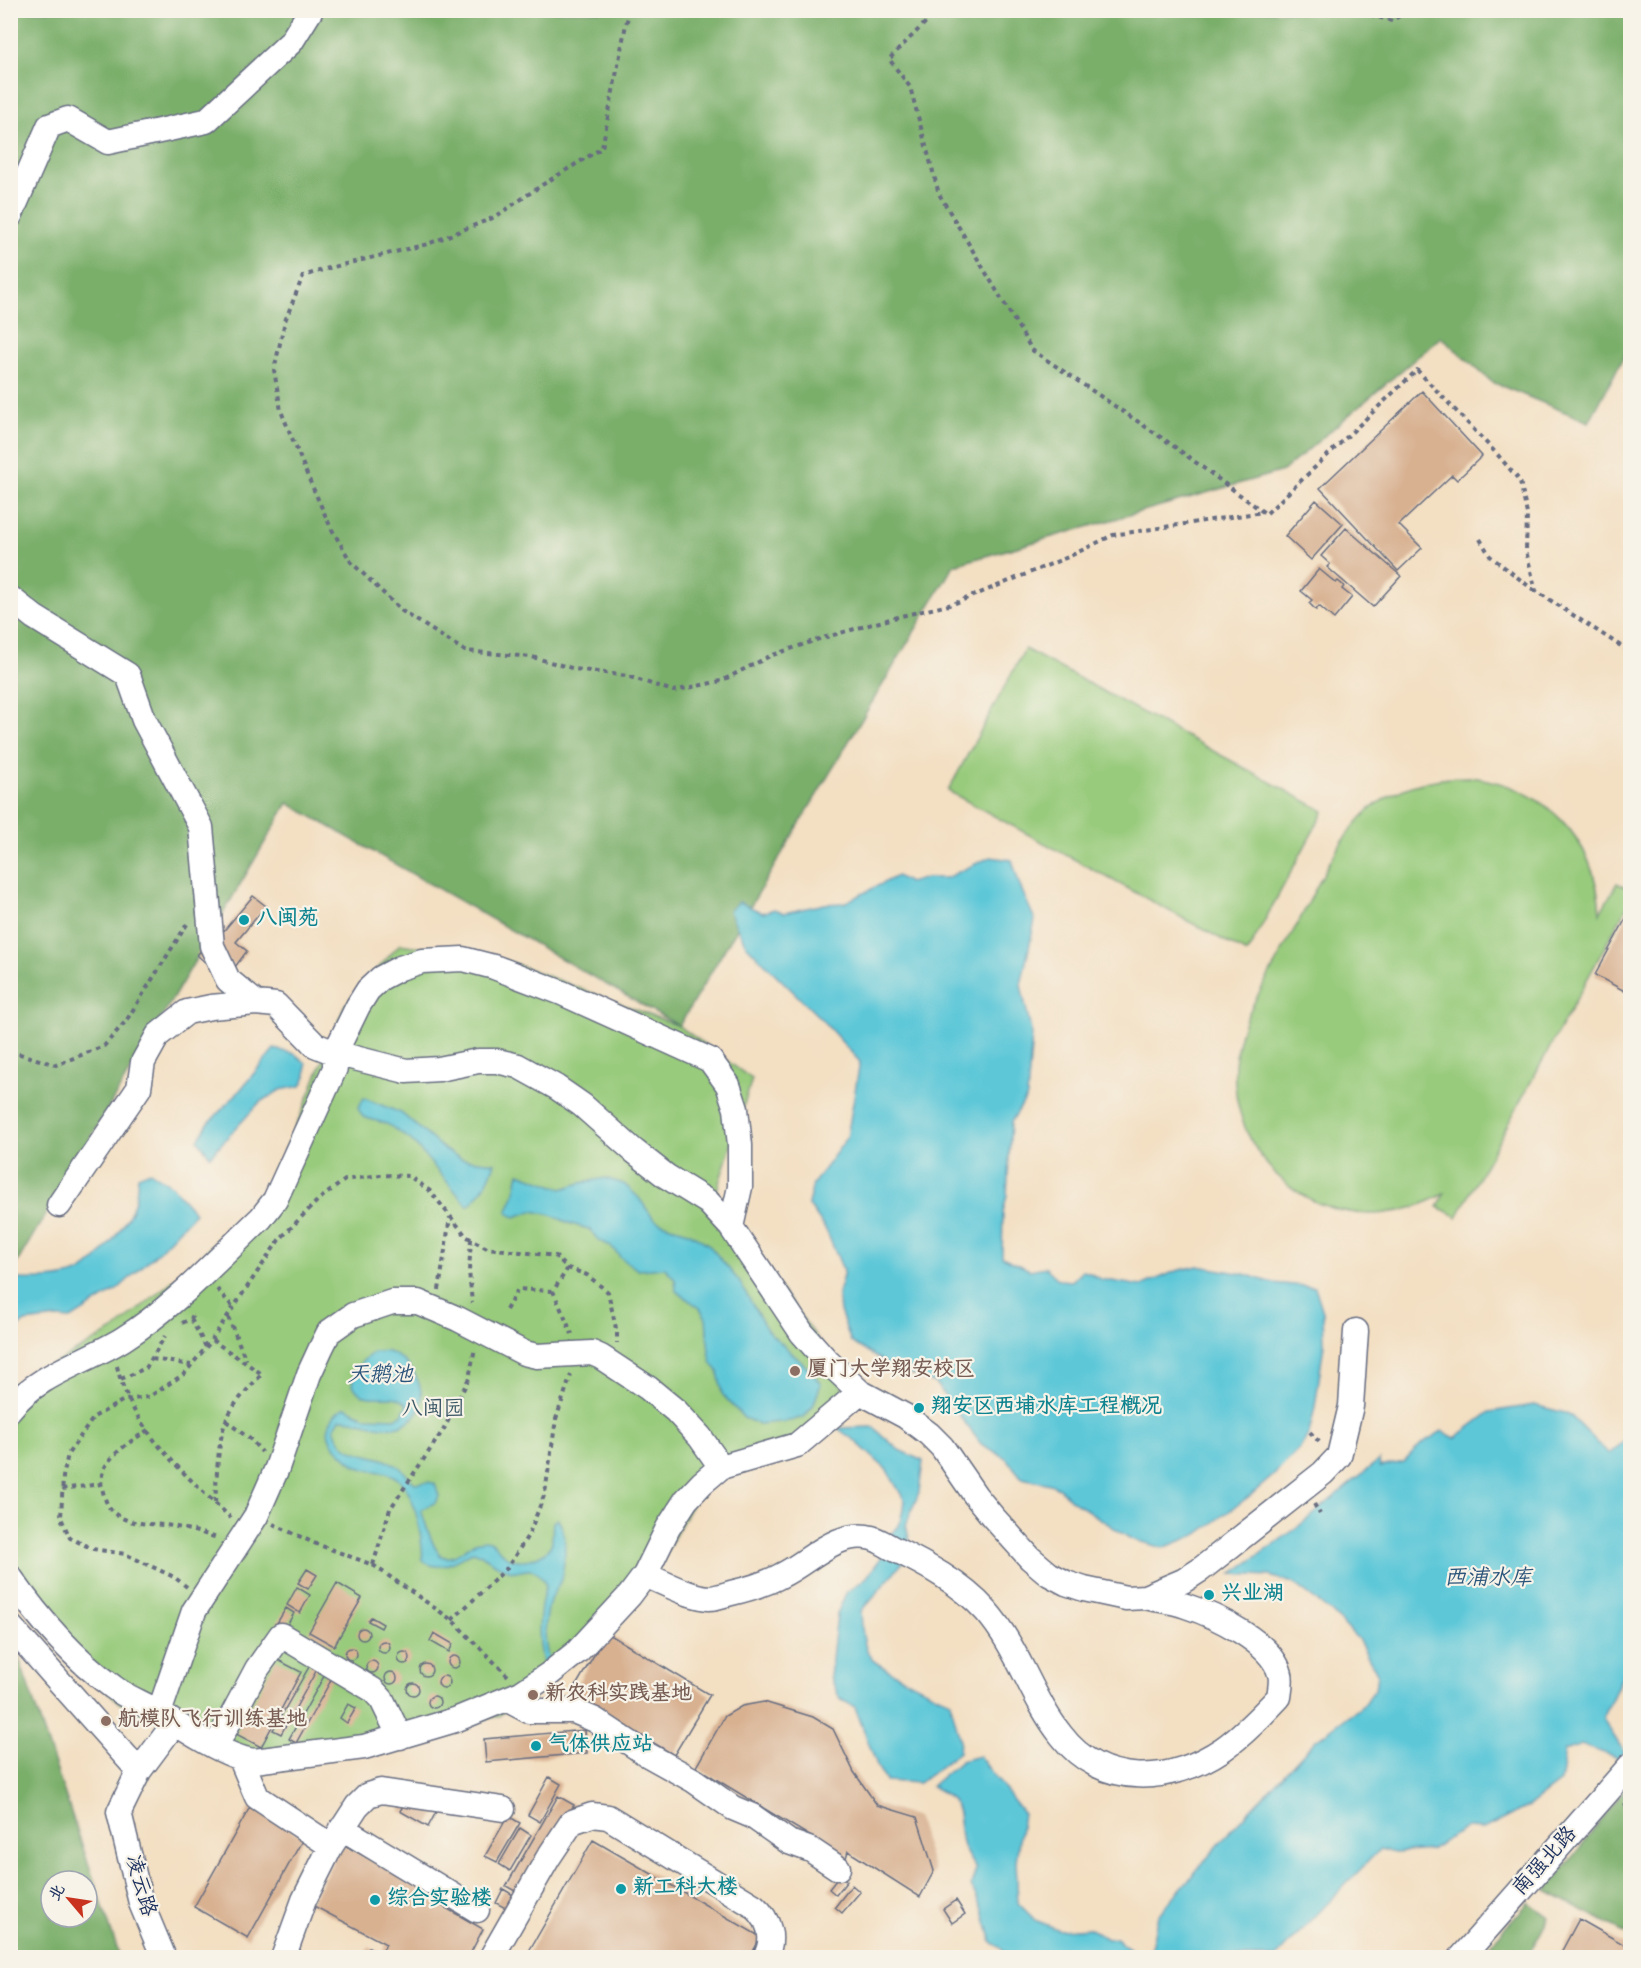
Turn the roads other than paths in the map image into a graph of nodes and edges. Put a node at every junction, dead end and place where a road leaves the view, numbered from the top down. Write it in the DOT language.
graph roads {
  1 [pos="311,10"];
  2 [pos="10,216"];
  3 [pos="10,598"];
  4 [pos="256,1003"];
  5 [pos="335,1053"];
  6 [pos="59,1205"];
  7 [pos="731,1227"];
  8 [pos="1356,1331"];
  9 [pos="860,1392"];
  10 [pos="10,1409"];
  11 [pos="721,1467"];
  12 [pos="645,1575"];
  13 [pos="10,1577"];
  14 [pos="1145,1597"];
  15 [pos="10,1626"];
  16 [pos="514,1697"];
  17 [pos="167,1718"];
  18 [pos="400,1737"];
  19 [pos="216,1746"];
  20 [pos="241,1759"];
  21 [pos="1630,1766"];
  22 [pos="139,1771"];
  23 [pos="503,1809"];
  24 [pos="336,1837"];
  25 [pos="838,1868"];
  26 [pos="477,1910"];
  27 [pos="164,1958"];
  28 [pos="283,1958"];
  29 [pos="491,1958"];
  30 [pos="765,1958"];
  31 [pos="1461,1958"];
  1 -- 2 [label="street"];
  3 -- 4 [label="street"];
  4 -- 5 [label="street"];
  4 -- 6 [label="street"];
  5 -- 7 [label="street"];
  5 -- 7 [label="street"];
  5 -- 10 [label="street"];
  7 -- 9 [label="street"];
  8 -- 14 [label="street"];
  9 -- 11 [label="street"];
  9 -- 14 [label="street"];
  11 -- 12 [label="street"];
  11 -- 17 [label="street"];
  12 -- 14 [label="street"];
  12 -- 16 [label="street"];
  13 -- 17 [label="street"];
  15 -- 22 [label="street"];
  16 -- 18 [label="street"];
  16 -- 25 [label="street"];
  17 -- 19 [label="street"];
  17 -- 22 [label="street"];
  18 -- 19 [label="street"];
  18 -- 20 [label="street"];
  19 -- 20 [label="street"];
  20 -- 24 [label="street"];
  21 -- 31 [label="street, 南强北路"];
  22 -- 27 [label="street, 凌云路"];
  23 -- 24 [label="street"];
  24 -- 26 [label="street"];
  24 -- 28 [label="street"];
  29 -- 30 [label="street"];
}
